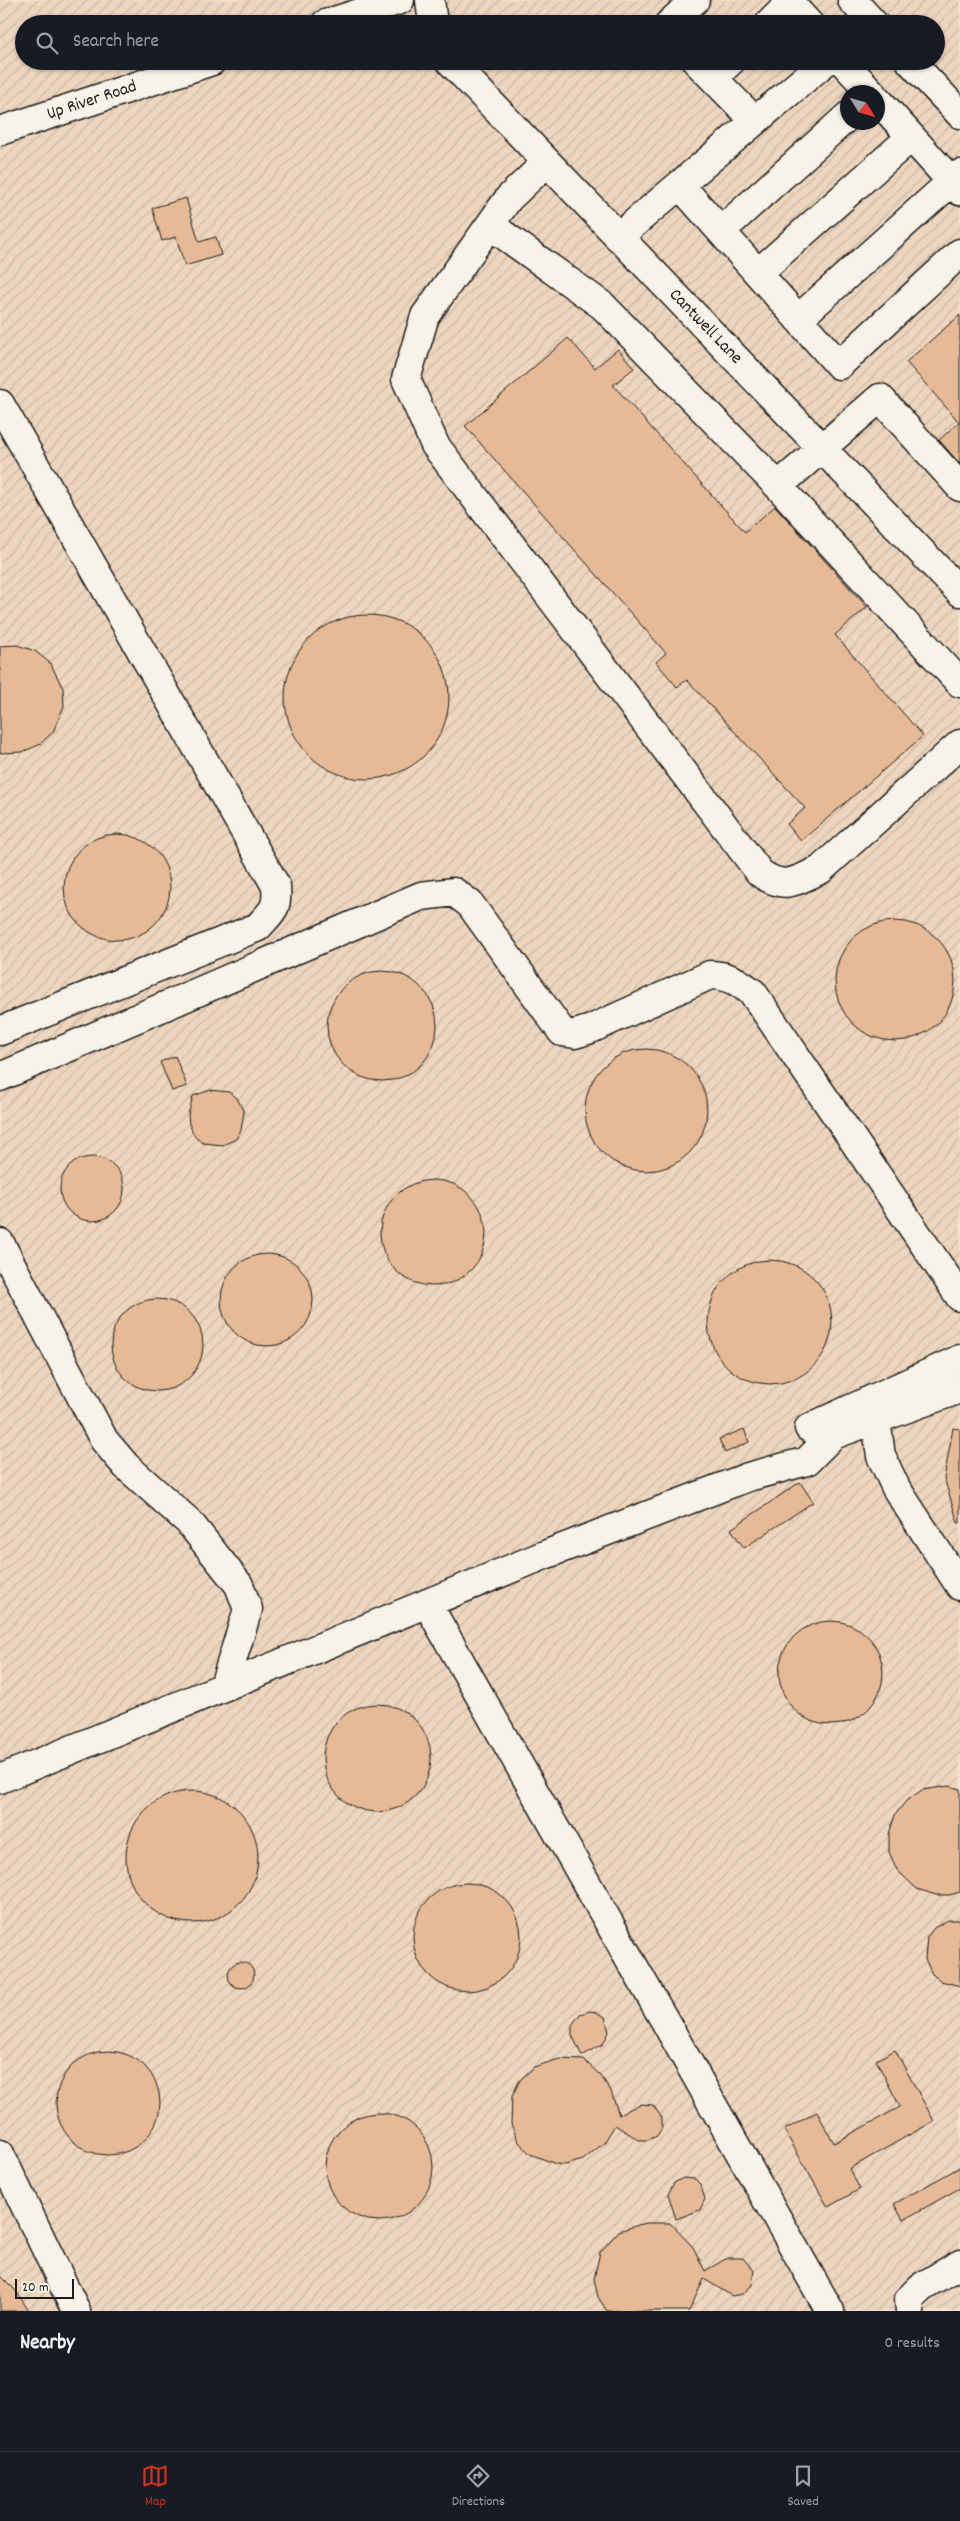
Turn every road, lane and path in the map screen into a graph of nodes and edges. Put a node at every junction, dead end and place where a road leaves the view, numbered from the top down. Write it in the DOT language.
graph roads {
  1 [pos="400,0"];
  2 [pos="430,0"];
  3 [pos="694,0"];
  4 [pos="852,0"];
  5 [pos="789,2"];
  6 [pos="353,15"];
  7 [pos="432,15"];
  8 [pos="678,15"];
  9 [pos="777,15"];
  10 [pos="801,15"];
  11 [pos="866,15"];
  12 [pos="185,70"];
  13 [pos="459,70"];
  14 [pos="715,70"];
  15 [pos="815,70"];
  16 [pos="850,70"];
  17 [pos="918,70"];
  18 [pos="864,85"];
  19 [pos="885,108"];
  20 [pos="960,114"];
  21 [pos="755,121"];
  22 [pos="840,123"];
  23 [pos="0,132"];
  24 [pos="911,137"];
  25 [pos="547,162"];
  26 [pos="957,182"];
  27 [pos="680,185"];
  28 [pos="490,225"];
  29 [pos="721,232"];
  30 [pos="618,237"];
  31 [pos="960,253"];
  32 [pos="758,273"];
  33 [pos="798,319"];
  34 [pos="0,404"];
  35 [pos="823,450"];
  36 [pos="778,486"];
  37 [pos="960,487"];
  38 [pos="960,592"];
  39 [pos="960,683"];
  40 [pos="960,744"];
  41 [pos="0,1031"];
  42 [pos="0,1077"];
  43 [pos="0,1243"];
  44 [pos="960,1297"];
  45 [pos="960,1359"];
  46 [pos="960,1389"];
  47 [pos="876,1420"];
  48 [pos="809,1428"];
  49 [pos="960,1586"];
  50 [pos="427,1603"];
  51 [pos="224,1686"];
  52 [pos="0,1779"];
  53 [pos="0,2154"];
  54 [pos="960,2264"];
  55 [pos="76,2311"];
  56 [pos="830,2311"];
  57 [pos="910,2311"];
  1 -- 6 [label="street"];
  2 -- 7 [label="street"];
  3 -- 8 [label="street"];
  4 -- 11 [label="street"];
  5 -- 9 [label="street"];
  5 -- 10 [label="street"];
  12 -- 23 [label="street, Up River Road"];
  13 -- 25 [label="street, Cantwell Lane"];
  14 -- 21 [label="street"];
  15 -- 21 [label="street"];
  16 -- 18 [label="street"];
  17 -- 20 [label="street"];
  19 -- 24 [label="street"];
  21 -- 27 [label="street"];
  22 -- 29 [label="street"];
  24 -- 26 [label="street"];
  24 -- 32 [label="street"];
  25 -- 28 [label="street"];
  25 -- 30 [label="street, Cantwell Lane"];
  26 -- 33 [label="street"];
  27 -- 29 [label="street"];
  27 -- 30 [label="street"];
  28 -- 36 [label="street"];
  28 -- 40 [label="street"];
  29 -- 32 [label="street"];
  30 -- 35 [label="street, Cantwell Lane"];
  31 -- 33 [label="street"];
  32 -- 33 [label="street"];
  34 -- 41 [label="street"];
  35 -- 36 [label="street"];
  35 -- 37 [label="street"];
  35 -- 38 [label="street, Cantwell Lane"];
  36 -- 39 [label="street"];
  42 -- 44 [label="street"];
  43 -- 51 [label="street"];
  45 -- 48 [label="street"];
  46 -- 47 [label="street"];
  47 -- 49 [label="street"];
  47 -- 50 [label="street"];
  50 -- 51 [label="street"];
  50 -- 56 [label="street"];
  51 -- 52 [label="street"];
  53 -- 55 [label="street"];
  54 -- 57 [label="street"];
}
